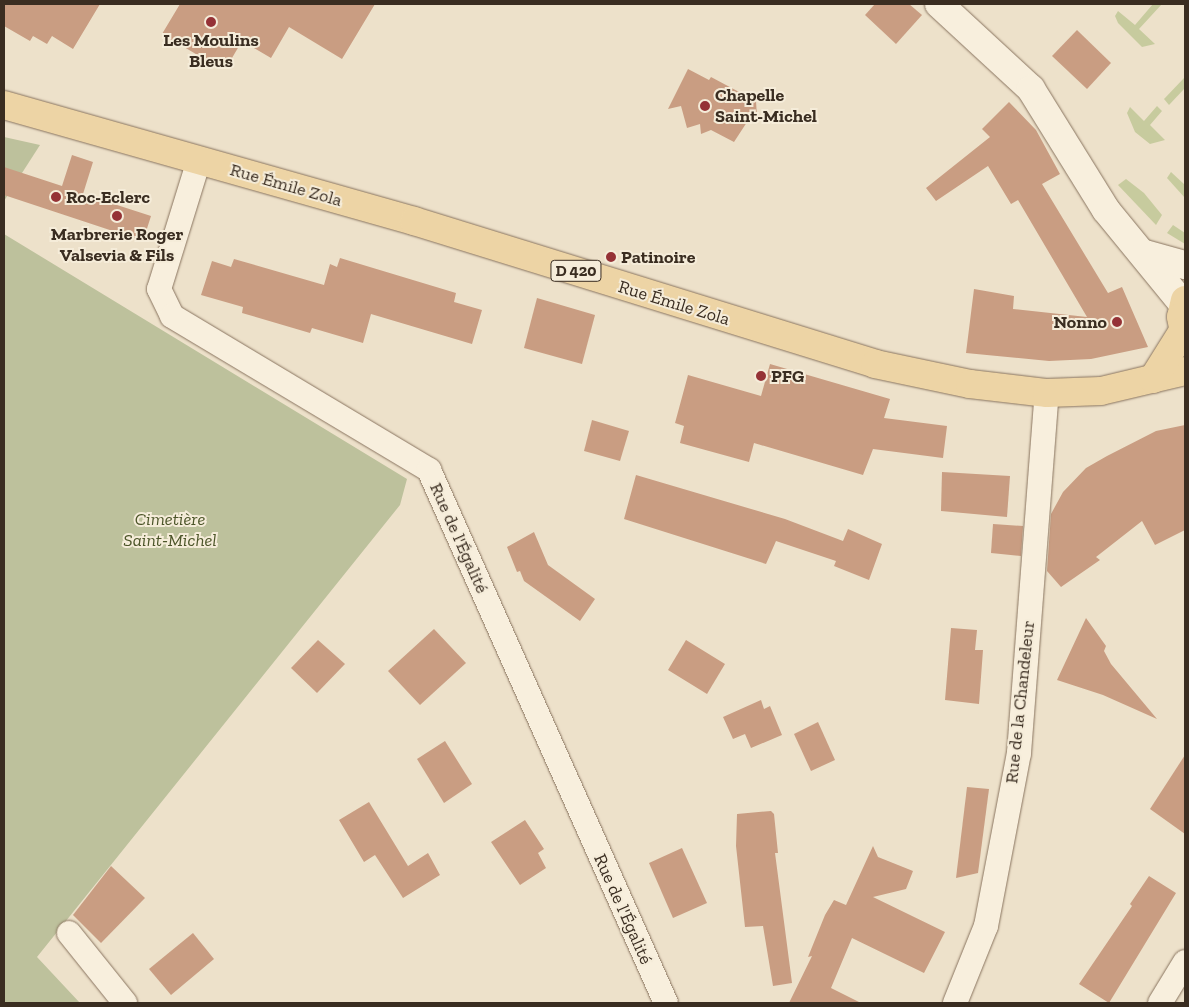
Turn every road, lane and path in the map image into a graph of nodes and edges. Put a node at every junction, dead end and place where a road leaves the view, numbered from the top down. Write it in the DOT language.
graph roads {
  1 [pos="939,4"];
  2 [pos="4,105"];
  3 [pos="199,160"];
  4 [pos="1146,254"];
  5 [pos="1185,265"];
  6 [pos="1184,302"];
  7 [pos="1184,334"];
  8 [pos="1185,371"];
  9 [pos="1153,379"];
  10 [pos="1047,393"];
  11 [pos="69,934"];
  12 [pos="1185,962"];
  13 [pos="125,1003"];
  14 [pos="666,1003"];
  15 [pos="955,1003"];
  16 [pos="1160,1003"];
  1 -- 4 [label="main road"];
  2 -- 3 [label="main road, Rue Émile Zola / D 420"];
  3 -- 10 [label="main road, Rue Émile Zola / D 420"];
  3 -- 14 [label="street, Rue de l'Égalité"];
  4 -- 5 [label="main road"];
  4 -- 6 [label="main road"];
  6 -- 7 [label="main road"];
  7 -- 9 [label="main road"];
  8 -- 9 [label="main road, D 420"];
  9 -- 10 [label="main road, Rue Émile Zola / D 420"];
  10 -- 15 [label="street, Rue de la Chandeleur"];
  11 -- 13 [label="street"];
  12 -- 16 [label="street"];
}
